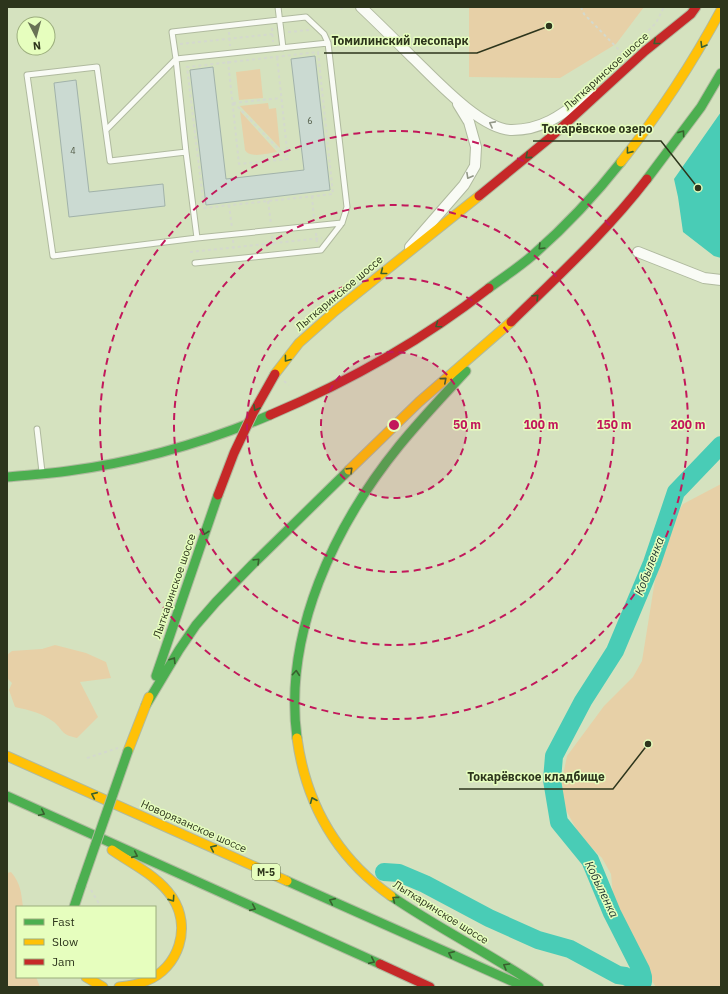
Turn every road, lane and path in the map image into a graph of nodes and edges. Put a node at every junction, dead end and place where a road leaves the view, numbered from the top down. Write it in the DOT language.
graph roads {
  1 [pos="278,7"];
  2 [pos="340,7"];
  3 [pos="361,7"];
  4 [pos="581,7"];
  5 [pos="664,7"];
  6 [pos="696,7"];
  7 [pos="344,10"];
  8 [pos="721,10"];
  9 [pos="279,20"];
  10 [pos="271,21"];
  11 [pos="228,26"];
  12 [pos="318,29"];
  13 [pos="281,33"];
  14 [pos="273,34"];
  15 [pos="229,38"];
  16 [pos="640,39"];
  17 [pos="328,43"];
  18 [pos="174,45"];
  19 [pos="283,48"];
  20 [pos="274,49"];
  21 [pos="629,50"];
  22 [pos="645,51"];
  23 [pos="227,54"];
  24 [pos="277,57"];
  25 [pos="176,59"];
  26 [pos="228,62"];
  27 [pos="721,73"];
  28 [pos="281,98"];
  29 [pos="456,101"];
  30 [pos="233,103"];
  31 [pos="106,130"];
  32 [pos="186,152"];
  33 [pos="288,159"];
  34 [pos="342,223"];
  35 [pos="331,237"];
  36 [pos="197,238"];
  37 [pos="190,252"];
  38 [pos="638,252"];
  39 [pos="398,261"];
  40 [pos="195,263"];
  41 [pos="721,280"];
  42 [pos="508,324"];
  43 [pos="37,429"];
  44 [pos="42,475"];
  45 [pos="7,477"];
  46 [pos="146,705"];
  47 [pos="128,751"];
  48 [pos="7,756"];
  49 [pos="87,758"];
  50 [pos="7,796"];
  51 [pos="86,833"];
  52 [pos="81,886"];
  53 [pos="74,906"];
  54 [pos="100,906"];
  55 [pos="156,976"];
  56 [pos="88,978"];
  57 [pos="153,978"];
  58 [pos="101,986"];
  59 [pos="112,987"];
  60 [pos="119,987"];
  61 [pos="430,987"];
  62 [pos="525,987"];
  63 [pos="539,987"];
  1 -- 9 [label="lane"];
  2 -- 7 [label="path"];
  3 -- 29 [label="street"];
  4 -- 21 [label="path"];
  5 -- 16 [label="path"];
  6 -- 22 [label="main road, Лыткаринское шоссе, one-way"];
  8 -- 44 [label="main road, one-way"];
  9 -- 10 [label="lane"];
  9 -- 12 [label="lane"];
  9 -- 13 [label="lane"];
  10 -- 11 [label="lane"];
  10 -- 14 [label="path"];
  11 -- 15 [label="path"];
  11 -- 18 [label="lane"];
  12 -- 13 [label="path"];
  12 -- 17 [label="lane"];
  13 -- 14 [label="path"];
  13 -- 19 [label="lane"];
  14 -- 15 [label="path"];
  14 -- 20 [label="path"];
  15 -- 18 [label="path"];
  15 -- 23 [label="path"];
  17 -- 19 [label="lane"];
  17 -- 34 [label="lane"];
  18 -- 25 [label="lane"];
  19 -- 20 [label="lane"];
  20 -- 23 [label="lane"];
  20 -- 24 [label="path"];
  22 -- 29 [label="street, one-way"];
  22 -- 39 [label="main road, Лыткаринское шоссе, one-way"];
  23 -- 25 [label="lane"];
  23 -- 26 [label="path"];
  24 -- 26 [label="path"];
  24 -- 26 [label="path"];
  24 -- 28 [label="path"];
  25 -- 31 [label="lane"];
  25 -- 32 [label="lane"];
  26 -- 30 [label="path"];
  42 -- 27 [label="main road, Лыткаринское шоссе, one-way"];
  28 -- 30 [label="path"];
  28 -- 33 [label="path"];
  29 -- 39 [label="street, one-way"];
  30 -- 33 [label="path"];
  30 -- 33 [label="path"];
  31 -- 32 [label="lane"];
  31 -- 36 [label="lane"];
  32 -- 36 [label="lane"];
  34 -- 35 [label="lane"];
  34 -- 36 [label="lane"];
  35 -- 37 [label="path"];
  35 -- 40 [label="lane"];
  38 -- 41 [label="street"];
  39 -- 46 [label="main road, Лыткаринское шоссе, one-way, bridge"];
  46 -- 42 [label="main road, Лыткаринское шоссе, one-way"];
  63 -- 42 [label="main road, Лыткаринское шоссе, one-way"];
  43 -- 44 [label="lane"];
  44 -- 45 [label="main road"];
  46 -- 47 [label="main road, Лыткаринское шоссе"];
  47 -- 49 [label="path"];
  47 -- 52 [label="main road, Лыткаринское шоссе, bridge"];
  62 -- 48 [label="main road, Новорязанское шоссе / М-5, one-way"];
  50 -- 51 [label="main road, one-way"];
  51 -- 55 [label="main road, one-way"];
  51 -- 61 [label="main road, one-way"];
  52 -- 53 [label="main road, Лыткаринское шоссе"];
  52 -- 54 [label="path"];
  56 -- 58 [label="main road"];
  57 -- 60 [label="main road, one-way"];
  58 -- 59 [label="main road"];
}
